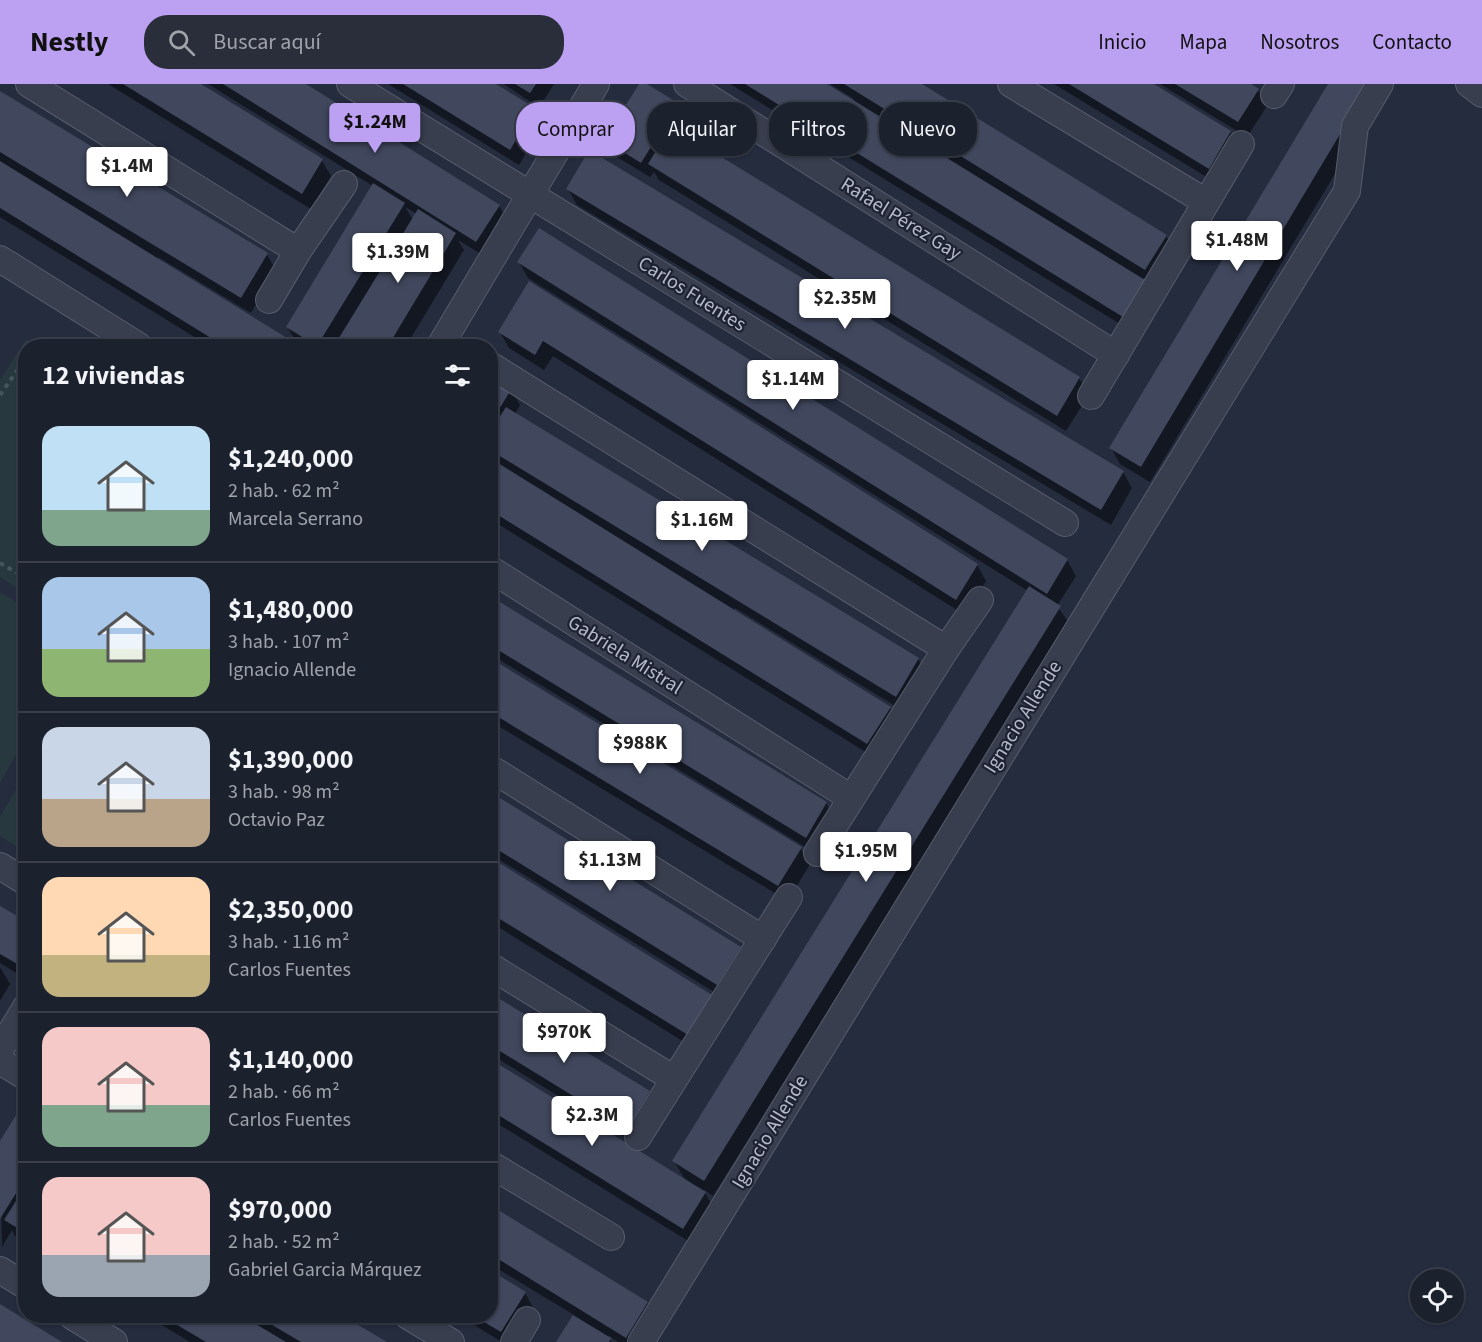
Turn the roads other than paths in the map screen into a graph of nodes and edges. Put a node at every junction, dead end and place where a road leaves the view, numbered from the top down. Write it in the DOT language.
graph roads {
  1 [pos="29,84"];
  2 [pos="350,84"];
  3 [pos="596,84"];
  4 [pos="687,84"];
  5 [pos="1011,84"];
  6 [pos="1380,84"];
  7 [pos="1469,84"];
  8 [pos="1482,94"];
  9 [pos="1241,144"];
  10 [pos="344,184"];
  11 [pos="531,195"];
  12 [pos="1206,202"];
  13 [pos="298,251"];
  14 [pos="0,259"];
  15 [pos="268,300"];
  16 [pos="128,339"];
  17 [pos="452,339"];
  18 [pos="1116,355"];
  19 [pos="498,370"];
  20 [pos="1090,396"];
  21 [pos="1065,523"];
  22 [pos="498,574"];
  23 [pos="980,600"];
  24 [pos="946,649"];
  25 [pos="498,773"];
  26 [pos="851,798"];
  27 [pos="818,853"];
  28 [pos="0,866"];
  29 [pos="18,877"];
  30 [pos="789,897"];
  31 [pos="763,939"];
  32 [pos="498,971"];
  33 [pos="18,1020"];
  34 [pos="0,1050"];
  35 [pos="0,1061"];
  36 [pos="18,1072"];
  37 [pos="674,1079"];
  38 [pos="638,1137"];
  39 [pos="498,1169"];
  40 [pos="611,1238"];
  41 [pos="0,1270"];
  42 [pos="18,1282"];
  43 [pos="526,1320"];
  44 [pos="83,1323"];
  45 [pos="420,1323"];
  46 [pos="114,1342"];
  47 [pos="451,1342"];
  48 [pos="514,1342"];
  49 [pos="641,1342"];
  1 -- 13 [label="street"];
  2 -- 11 [label="street, Carlos Fuentes"];
  3 -- 11 [label="street"];
  4 -- 18 [label="street, Rafael Pérez Gay"];
  5 -- 12 [label="street"];
  6 -- 49 [label="street, Ignacio Allende"];
  7 -- 8 [label="street"];
  9 -- 12 [label="street"];
  10 -- 13 [label="street"];
  11 -- 17 [label="street"];
  11 -- 21 [label="street, Carlos Fuentes"];
  12 -- 18 [label="street"];
  13 -- 15 [label="street"];
  14 -- 16 [label="street"];
  18 -- 20 [label="street"];
  19 -- 24 [label="street"];
  22 -- 26 [label="street, Gabriela Mistral"];
  23 -- 24 [label="street"];
  24 -- 26 [label="street"];
  25 -- 31 [label="street"];
  26 -- 27 [label="street"];
  28 -- 29 [label="street"];
  30 -- 31 [label="street"];
  31 -- 37 [label="street"];
  32 -- 37 [label="street"];
  33 -- 34 [label="street"];
  35 -- 36 [label="street"];
  37 -- 38 [label="street"];
  39 -- 40 [label="street"];
  41 -- 42 [label="street"];
  43 -- 48 [label="street"];
  44 -- 46 [label="street"];
  45 -- 47 [label="street"];
}
